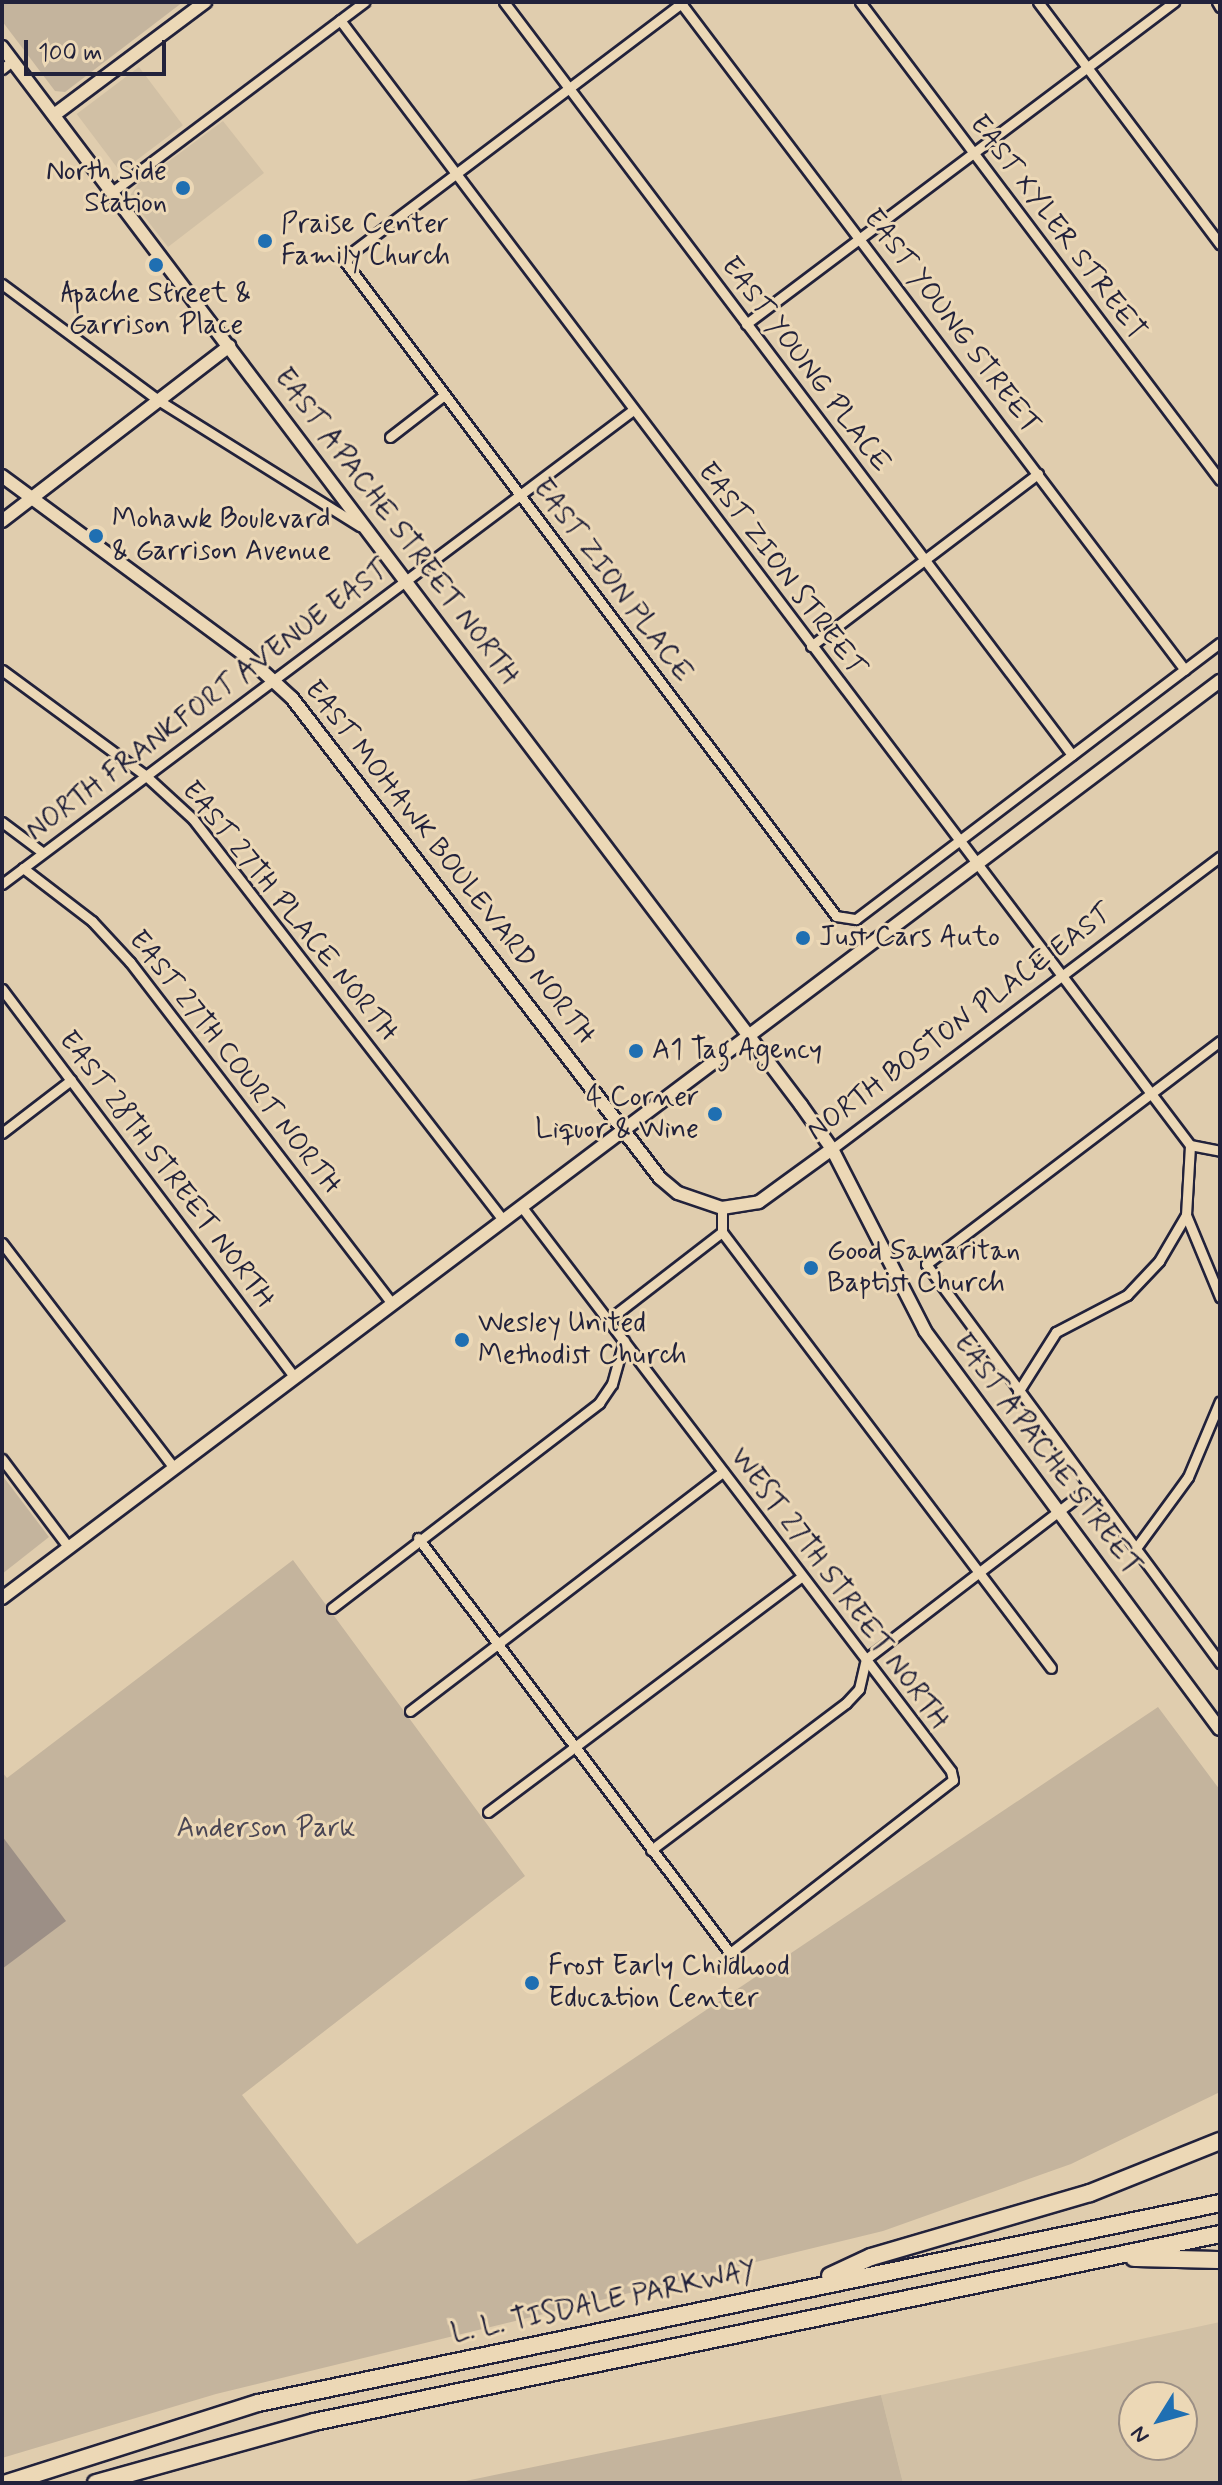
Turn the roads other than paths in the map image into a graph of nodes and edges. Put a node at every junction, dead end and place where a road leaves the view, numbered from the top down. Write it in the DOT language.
graph roads {
  1 [pos="205,2"];
  2 [pos="364,2"];
  3 [pos="504,2"];
  4 [pos="682,2"];
  5 [pos="860,2"];
  6 [pos="1038,2"];
  7 [pos="1174,2"];
  8 [pos="340,20"];
  9 [pos="2,47"];
  10 [pos="7,65"];
  11 [pos="1088,68"];
  12 [pos="569,87"];
  13 [pos="54,115"];
  14 [pos="973,154"];
  15 [pos="455,174"];
  16 [pos="112,192"];
  17 [pos="859,239"];
  18 [pos="1220,244"];
  19 [pos="2,284"];
  20 [pos="746,324"];
  21 [pos="229,346"];
  22 [pos="443,396"];
  23 [pos="158,400"];
  24 [pos="633,410"];
  25 [pos="390,437"];
  26 [pos="1038,474"];
  27 [pos="2,476"];
  28 [pos="1220,480"];
  29 [pos="519,495"];
  30 [pos="32,498"];
  31 [pos="2,521"];
  32 [pos="367,530"];
  33 [pos="924,559"];
  34 [pos="405,580"];
  35 [pos="1220,643"];
  36 [pos="811,646"];
  37 [pos="2,670"];
  38 [pos="1185,670"];
  39 [pos="273,680"];
  40 [pos="1220,681"];
  41 [pos="1072,755"];
  42 [pos="145,775"];
  43 [pos="2,822"];
  44 [pos="959,840"];
  45 [pos="42,852"];
  46 [pos="1220,857"];
  47 [pos="977,865"];
  48 [pos="23,868"];
  49 [pos="2,884"];
  50 [pos="1062,975"];
  51 [pos="2,989"];
  52 [pos="750,1038"];
  53 [pos="1220,1041"];
  54 [pos="71,1080"];
  55 [pos="1151,1093"];
  56 [pos="623,1129"];
  57 [pos="2,1133"];
  58 [pos="1190,1145"];
  59 [pos="832,1149"];
  60 [pos="1220,1151"];
  61 [pos="521,1206"];
  62 [pos="722,1208"];
  63 [pos="1186,1215"];
  64 [pos="503,1220"];
  65 [pos="722,1232"];
  66 [pos="2,1243"];
  67 [pos="1220,1297"];
  68 [pos="392,1303"];
  69 [pos="608,1320"];
  70 [pos="624,1341"];
  71 [pos="294,1376"];
  72 [pos="1018,1392"];
  73 [pos="1220,1401"];
  74 [pos="2,1459"];
  75 [pos="174,1468"];
  76 [pos="723,1472"];
  77 [pos="1090,1487"];
  78 [pos="1060,1513"];
  79 [pos="418,1538"];
  80 [pos="69,1548"];
  81 [pos="1136,1548"];
  82 [pos="979,1573"];
  83 [pos="801,1577"];
  84 [pos="2,1598"];
  85 [pos="332,1608"];
  86 [pos="496,1645"];
  87 [pos="866,1659"];
  88 [pos="1220,1663"];
  89 [pos="1051,1668"];
  90 [pos="410,1711"];
  91 [pos="1220,1729"];
  92 [pos="573,1748"];
  93 [pos="488,1812"];
  94 [pos="651,1850"];
  95 [pos="1220,2141"];
  96 [pos="1220,2203"];
  97 [pos="1220,2234"];
  98 [pos="1106,2257"];
  99 [pos="1220,2260"];
  100 [pos="803,2289"];
  101 [pos="7,2483"];
  102 [pos="96,2483"];
  1 -- 13 [label="main road"];
  2 -- 8 [label="street"];
  3 -- 12 [label="street, EAST YOUNG PLACE"];
  4 -- 12 [label="street"];
  4 -- 17 [label="street, EAST YOUNG STREET"];
  5 -- 14 [label="street, EAST XYLER STREET"];
  6 -- 11 [label="street"];
  7 -- 11 [label="street"];
  8 -- 15 [label="street, EAST ZION STREET"];
  8 -- 16 [label="street"];
  9 -- 10 [label="main road, EAST APACHE STREET NORTH"];
  10 -- 13 [label="main road, EAST APACHE STREET NORTH"];
  11 -- 14 [label="street"];
  11 -- 18 [label="street"];
  12 -- 15 [label="street"];
  12 -- 20 [label="street, EAST YOUNG PLACE"];
  13 -- 16 [label="main road, EAST APACHE STREET NORTH"];
  14 -- 17 [label="street"];
  14 -- 28 [label="street, EAST XYLER STREET"];
  15 -- 22 [label="street, EAST ZION PLACE"];
  15 -- 24 [label="street, EAST ZION STREET"];
  16 -- 21 [label="main road, EAST APACHE STREET NORTH"];
  17 -- 20 [label="street"];
  17 -- 26 [label="street, EAST YOUNG STREET"];
  19 -- 23 [label="street"];
  20 -- 33 [label="street, EAST YOUNG PLACE"];
  21 -- 23 [label="main road"];
  21 -- 32 [label="main road, EAST APACHE STREET NORTH"];
  22 -- 25 [label="street"];
  22 -- 29 [label="street, EAST ZION PLACE"];
  23 -- 30 [label="main road"];
  23 -- 32 [label="street"];
  24 -- 29 [label="street, NORTH FRANKFORT AVENUE EAST"];
  24 -- 36 [label="street, EAST ZION STREET"];
  26 -- 33 [label="street"];
  26 -- 38 [label="street, EAST YOUNG STREET"];
  27 -- 30 [label="main road, EAST MOHAWK BOULEVARD NORTH"];
  29 -- 34 [label="street, NORTH FRANKFORT AVENUE EAST"];
  29 -- 44 [label="street, EAST ZION PLACE"];
  30 -- 31 [label="main road"];
  30 -- 39 [label="main road, EAST MOHAWK BOULEVARD NORTH"];
  32 -- 34 [label="main road, EAST APACHE STREET NORTH"];
  33 -- 36 [label="street"];
  33 -- 41 [label="street, EAST YOUNG PLACE"];
  34 -- 39 [label="street, NORTH FRANKFORT AVENUE EAST"];
  34 -- 52 [label="main road, EAST APACHE STREET NORTH"];
  35 -- 38 [label="street"];
  36 -- 44 [label="street, EAST ZION STREET"];
  37 -- 42 [label="street, EAST 27TH PLACE NORTH"];
  38 -- 41 [label="street"];
  39 -- 42 [label="street, NORTH FRANKFORT AVENUE EAST"];
  39 -- 56 [label="main road, EAST MOHAWK BOULEVARD NORTH"];
  40 -- 47 [label="main road"];
  41 -- 44 [label="street"];
  42 -- 45 [label="street, NORTH FRANKFORT AVENUE EAST"];
  42 -- 64 [label="street, EAST 27TH PLACE NORTH"];
  43 -- 45 [label="street"];
  44 -- 47 [label="street, EAST ZION STREET"];
  45 -- 48 [label="street, NORTH FRANKFORT AVENUE EAST"];
  46 -- 50 [label="street, NORTH BOSTON PLACE EAST"];
  47 -- 50 [label="street, EAST ZION STREET"];
  47 -- 52 [label="main road"];
  48 -- 49 [label="street, NORTH FRANKFORT AVENUE EAST"];
  48 -- 68 [label="street, EAST 27TH COURT NORTH"];
  50 -- 55 [label="street, EAST ZION STREET"];
  50 -- 59 [label="street, NORTH BOSTON PLACE EAST"];
  51 -- 54 [label="street, EAST 28TH STREET NORTH"];
  52 -- 56 [label="main road"];
  52 -- 59 [label="main road, EAST APACHE STREET"];
  53 -- 55 [label="street"];
  54 -- 57 [label="street"];
  54 -- 71 [label="street, EAST 28TH STREET NORTH"];
  55 -- 58 [label="street, EAST ZION STREET"];
  55 -- 72 [label="street, EAST APACHE STREET"];
  56 -- 61 [label="main road"];
  56 -- 62 [label="main road, EAST MOHAWK BOULEVARD NORTH"];
  58 -- 60 [label="street"];
  58 -- 63 [label="street"];
  59 -- 62 [label="main road, NORTH BOSTON PLACE EAST"];
  59 -- 78 [label="main road, EAST APACHE STREET"];
  61 -- 64 [label="main road"];
  61 -- 69 [label="street, WEST 27TH STREET NORTH"];
  62 -- 65 [label="street"];
  63 -- 67 [label="street"];
  63 -- 72 [label="street"];
  64 -- 68 [label="main road"];
  65 -- 69 [label="street"];
  65 -- 82 [label="street"];
  66 -- 75 [label="street"];
  68 -- 71 [label="main road"];
  69 -- 70 [label="street, WEST 27TH STREET NORTH"];
  70 -- 76 [label="street, WEST 27TH STREET NORTH"];
  70 -- 79 [label="street"];
  71 -- 75 [label="main road"];
  72 -- 77 [label="street, EAST APACHE STREET"];
  73 -- 81 [label="street"];
  74 -- 80 [label="street"];
  75 -- 80 [label="main road"];
  76 -- 83 [label="street, WEST 27TH STREET NORTH"];
  76 -- 86 [label="street"];
  77 -- 78 [label="street"];
  77 -- 81 [label="street, EAST APACHE STREET"];
  78 -- 82 [label="street"];
  78 -- 91 [label="main road, EAST APACHE STREET"];
  79 -- 85 [label="street"];
  79 -- 86 [label="street"];
  80 -- 84 [label="main road"];
  81 -- 88 [label="street, EAST APACHE STREET"];
  82 -- 87 [label="street"];
  82 -- 89 [label="street"];
  83 -- 87 [label="street, WEST 27TH STREET NORTH"];
  83 -- 92 [label="street"];
  86 -- 90 [label="street"];
  86 -- 92 [label="street"];
  87 -- 94 [label="street"];
  87 -- 94 [label="street, WEST 27TH STREET NORTH"];
  92 -- 93 [label="street"];
  92 -- 94 [label="street"];
  95 -- 100 [label="highway"];
  96 -- 100 [label="highway, L. L. TISDALE PARKWAY"];
  97 -- 98 [label="highway, L. L. TISDALE PARKWAY"];
  98 -- 99 [label="highway"];
  98 -- 102 [label="highway, L. L. TISDALE PARKWAY"];
  100 -- 101 [label="highway, L. L. TISDALE PARKWAY"];
}
